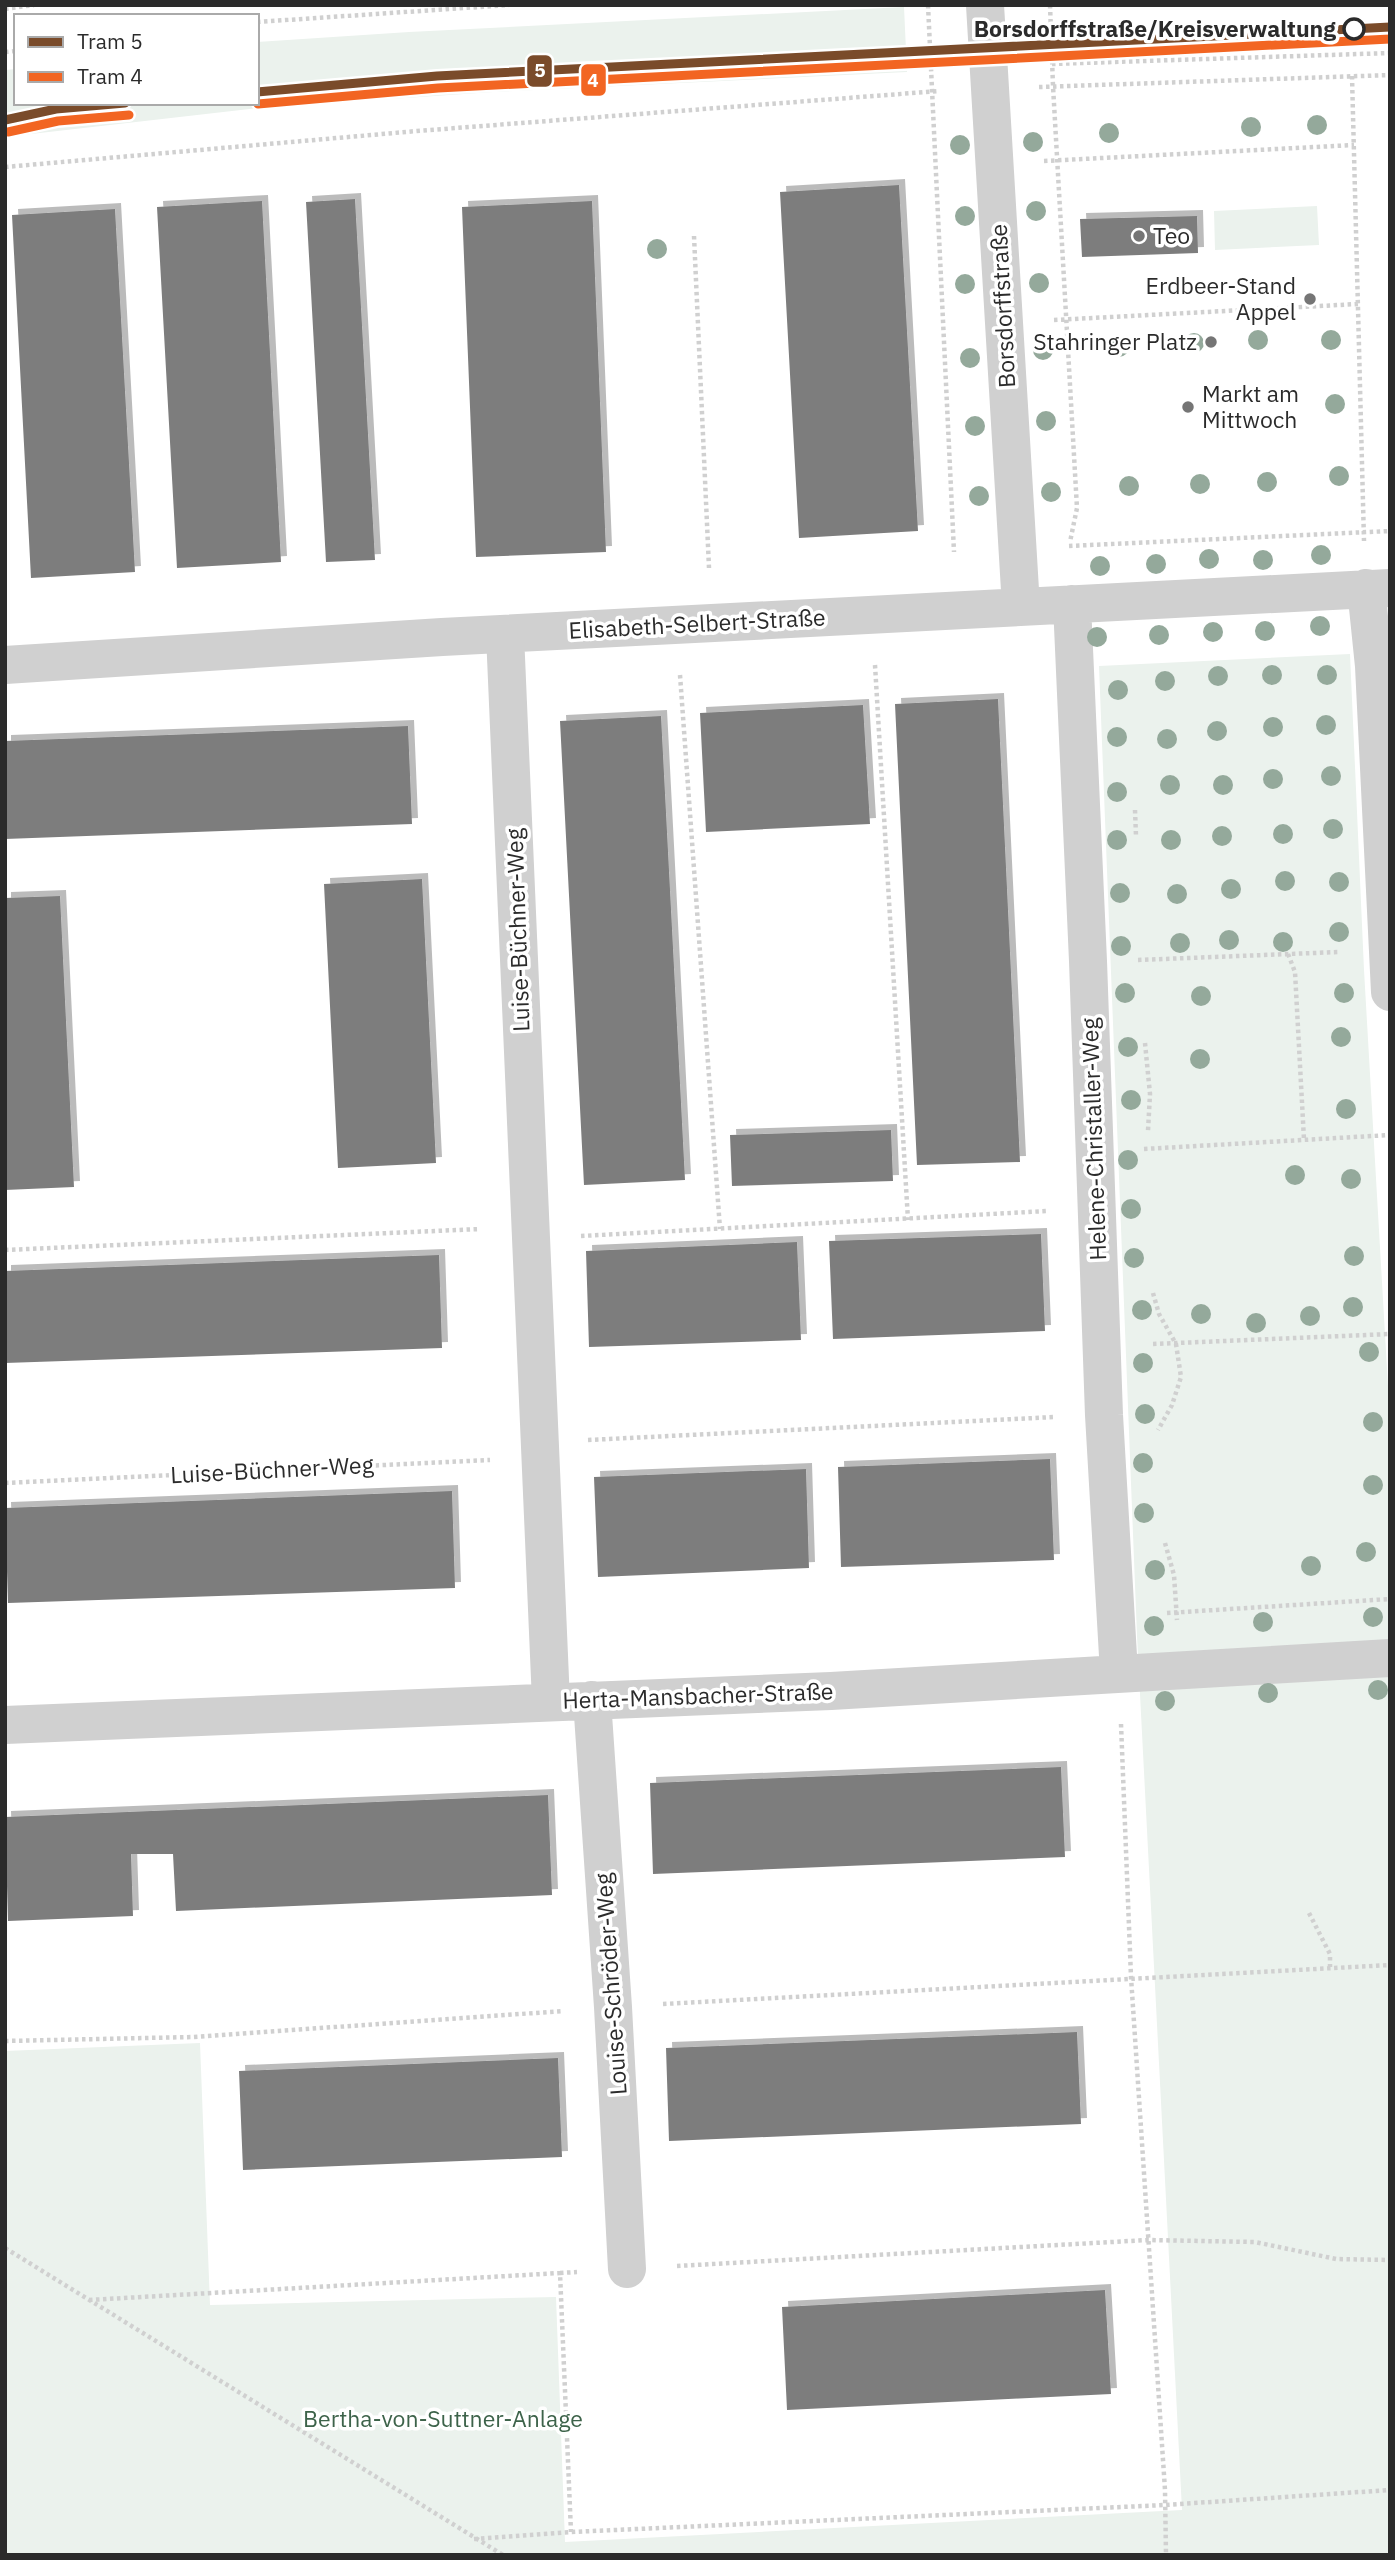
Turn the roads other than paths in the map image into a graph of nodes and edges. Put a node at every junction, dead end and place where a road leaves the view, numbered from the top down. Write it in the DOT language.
graph roads {
  1 [pos="985,5"];
  2 [pos="1378,588"];
  3 [pos="1072,604"];
  4 [pos="1021,607"];
  5 [pos="505,634"];
  6 [pos="5,664"];
  7 [pos="1390,992"];
  8 [pos="1390,1658"];
  9 [pos="1119,1674"];
  10 [pos="592,1700"];
  11 [pos="551,1702"];
  12 [pos="5,1725"];
  13 [pos="627,2269"];
  1 -- 4 [label="street, Borsdorffstraße"];
  2 -- 3 [label="street, Elisabeth-Selbert-Straße"];
  2 -- 7 [label="street"];
  3 -- 4 [label="street, Elisabeth-Selbert-Straße"];
  3 -- 9 [label="street, Helene-Christaller-Weg"];
  4 -- 5 [label="street, Elisabeth-Selbert-Straße"];
  5 -- 6 [label="street, Elisabeth-Selbert-Straße"];
  5 -- 11 [label="street, Luise-Büchner-Weg"];
  8 -- 9 [label="street, Herta-Mansbacher-Straße"];
  9 -- 10 [label="street, Herta-Mansbacher-Straße"];
  10 -- 11 [label="street, Herta-Mansbacher-Straße"];
  10 -- 13 [label="street, Louise-Schröder-Weg"];
  11 -- 12 [label="street, Herta-Mansbacher-Straße"];
}
